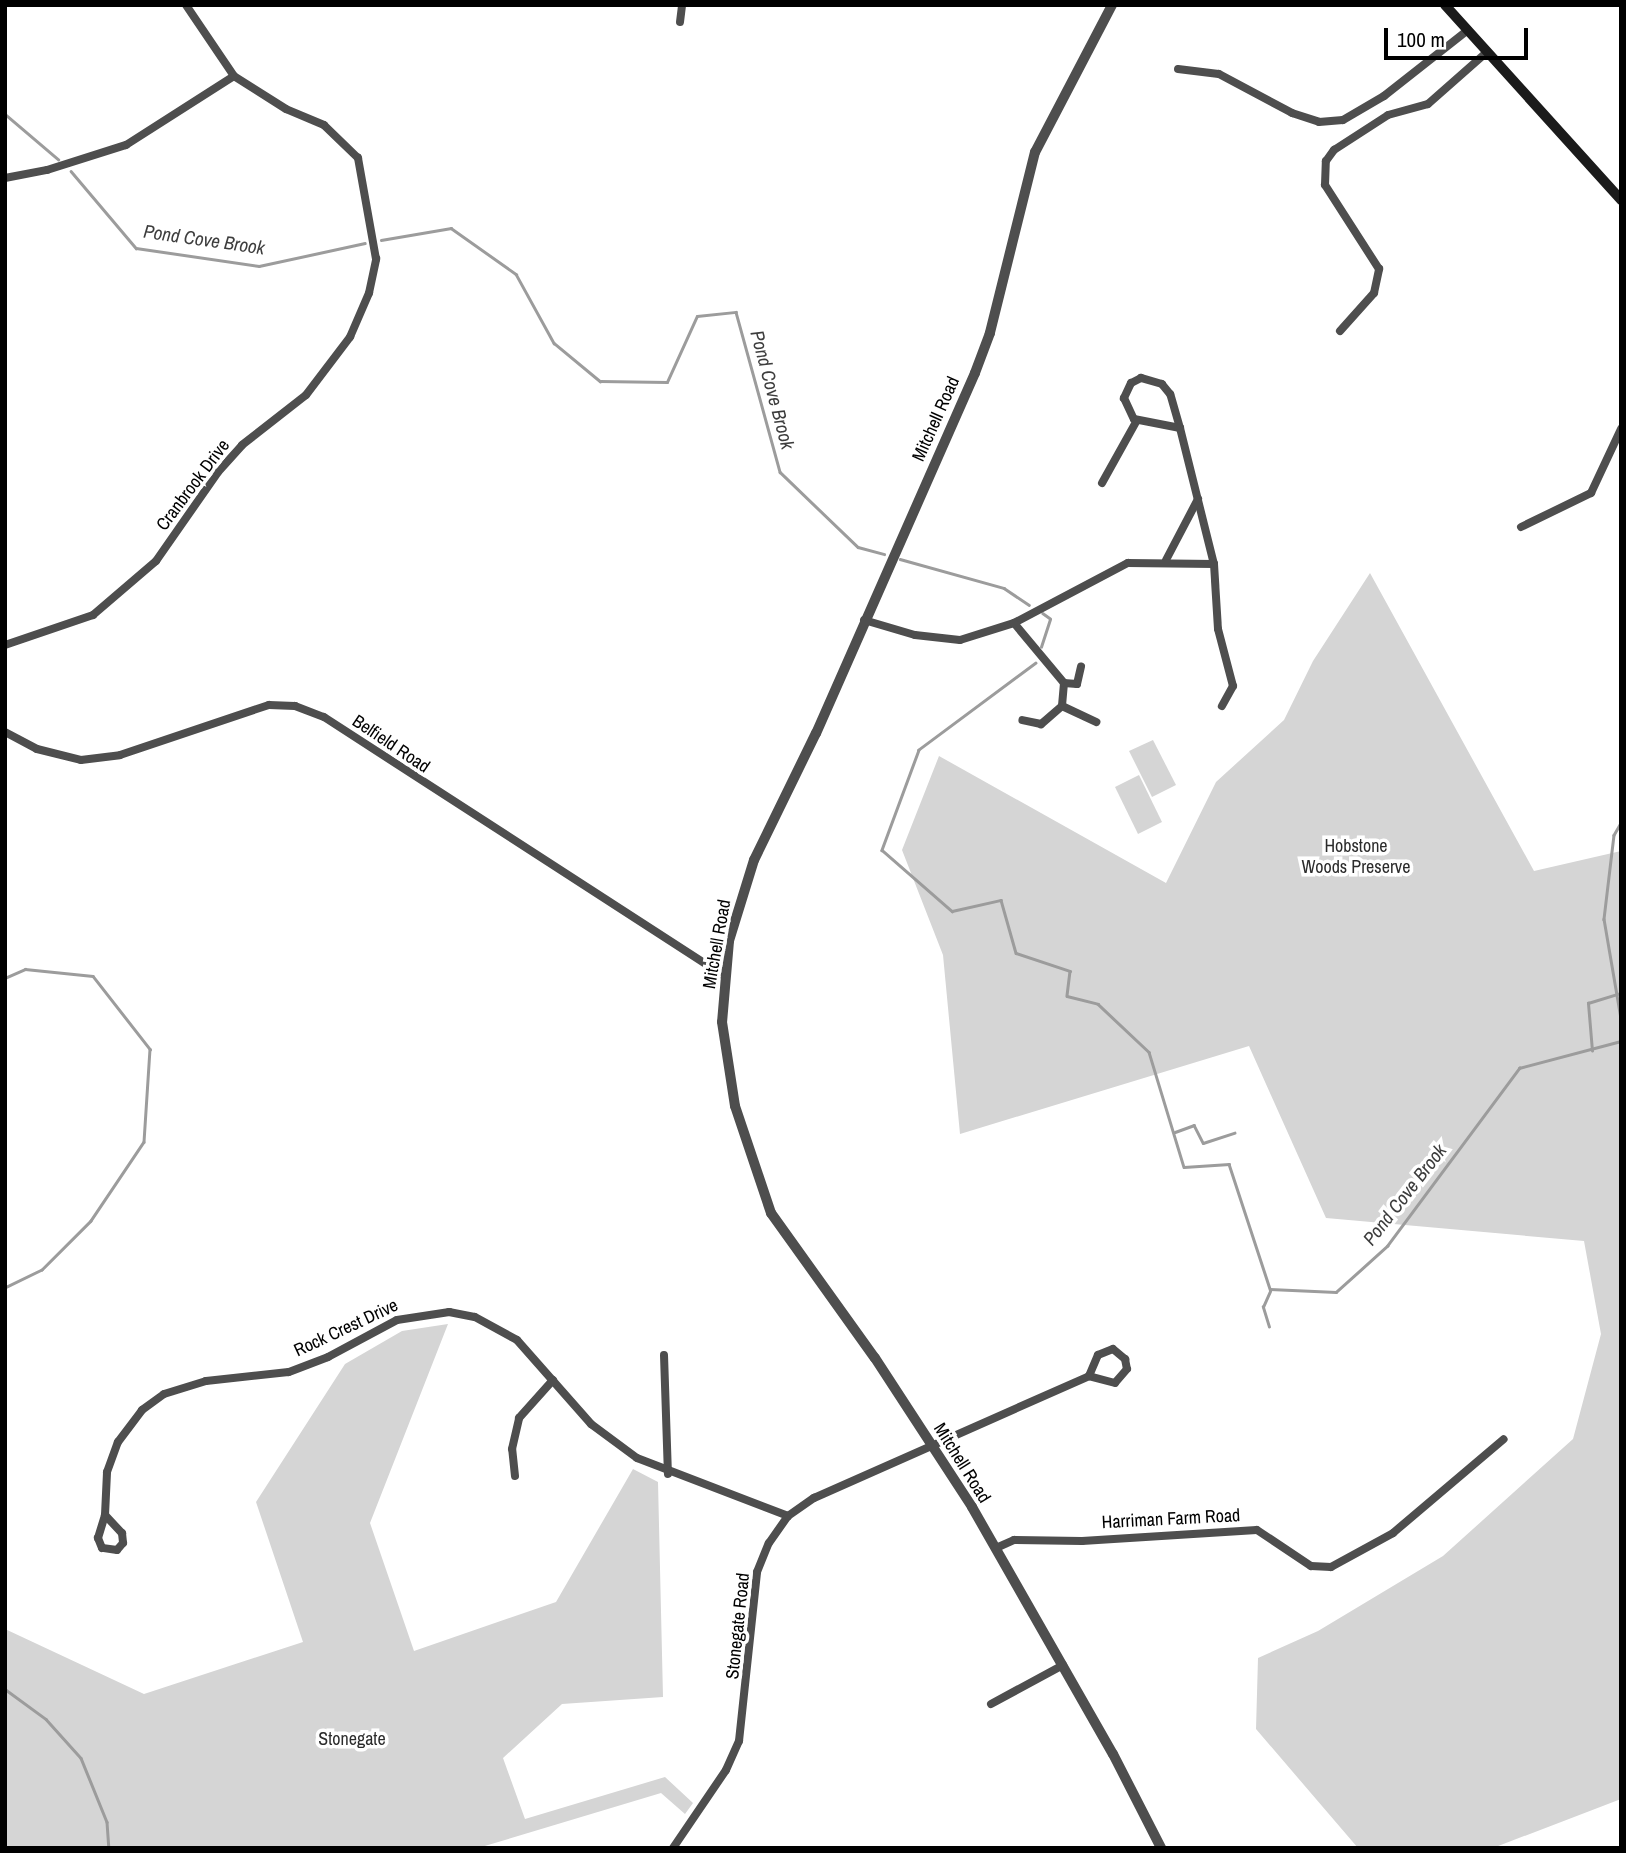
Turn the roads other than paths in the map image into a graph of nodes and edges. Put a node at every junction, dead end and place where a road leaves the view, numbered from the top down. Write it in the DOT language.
graph roads {
  1 [pos="186,5"];
  2 [pos="682,5"];
  3 [pos="1112,5"];
  4 [pos="1445,5"];
  5 [pos="680,22"];
  6 [pos="1468,30"];
  7 [pos="1487,52"];
  8 [pos="1178,69"];
  9 [pos="234,76"];
  10 [pos="5,178"];
  11 [pos="1621,200"];
  12 [pos="1340,331"];
  13 [pos="1138,420"];
  14 [pos="1180,428"];
  15 [pos="1621,429"];
  16 [pos="1102,484"];
  17 [pos="1198,499"];
  18 [pos="1521,527"];
  19 [pos="1166,560"];
  20 [pos="1214,564"];
  21 [pos="864,620"];
  22 [pos="1014,623"];
  23 [pos="5,645"];
  24 [pos="1082,666"];
  25 [pos="1064,683"];
  26 [pos="1062,706"];
  27 [pos="1222,706"];
  28 [pos="1022,720"];
  29 [pos="1097,722"];
  30 [pos="5,732"];
  31 [pos="724,976"];
  32 [pos="664,1355"];
  33 [pos="1089,1376"];
  34 [pos="553,1380"];
  35 [pos="1504,1439"];
  36 [pos="933,1445"];
  37 [pos="668,1474"];
  38 [pos="515,1476"];
  39 [pos="105,1515"];
  40 [pos="788,1516"];
  41 [pos="996,1548"];
  42 [pos="1063,1665"];
  43 [pos="991,1704"];
  44 [pos="673,1848"];
  45 [pos="1161,1848"];
  1 -- 9 [label="street, Cranbrook Drive"];
  2 -- 5 [label="street"];
  3 -- 21 [label="street, Mitchell Road"];
  4 -- 6 [label="main road"];
  6 -- 7 [label="main road"];
  6 -- 8 [label="street"];
  7 -- 11 [label="main road"];
  7 -- 12 [label="street"];
  9 -- 10 [label="street"];
  9 -- 23 [label="street, Cranbrook Drive"];
  13 -- 14 [label="street"];
  13 -- 14 [label="street"];
  13 -- 16 [label="street"];
  14 -- 17 [label="street"];
  15 -- 18 [label="street"];
  17 -- 19 [label="street"];
  17 -- 20 [label="street"];
  19 -- 20 [label="street"];
  19 -- 22 [label="street"];
  20 -- 27 [label="street"];
  21 -- 22 [label="street"];
  21 -- 31 [label="street, Mitchell Road"];
  22 -- 25 [label="street"];
  24 -- 25 [label="street"];
  25 -- 26 [label="street"];
  26 -- 28 [label="street"];
  26 -- 29 [label="street"];
  30 -- 31 [label="street, Belfield Road"];
  31 -- 36 [label="street, Mitchell Road"];
  32 -- 37 [label="street"];
  33 -- 33 [label="street"];
  33 -- 36 [label="street, Stonegate Road"];
  34 -- 37 [label="street, Rock Crest Drive"];
  34 -- 38 [label="street"];
  34 -- 39 [label="street, Rock Crest Drive"];
  35 -- 41 [label="street, Harriman Farm Road"];
  36 -- 40 [label="street, Stonegate Road"];
  36 -- 41 [label="street, Mitchell Road"];
  37 -- 40 [label="street, Rock Crest Drive"];
  40 -- 44 [label="street, Stonegate Road"];
  41 -- 42 [label="street, Mitchell Road"];
  42 -- 43 [label="street"];
  42 -- 45 [label="street, Mitchell Road"];
}
